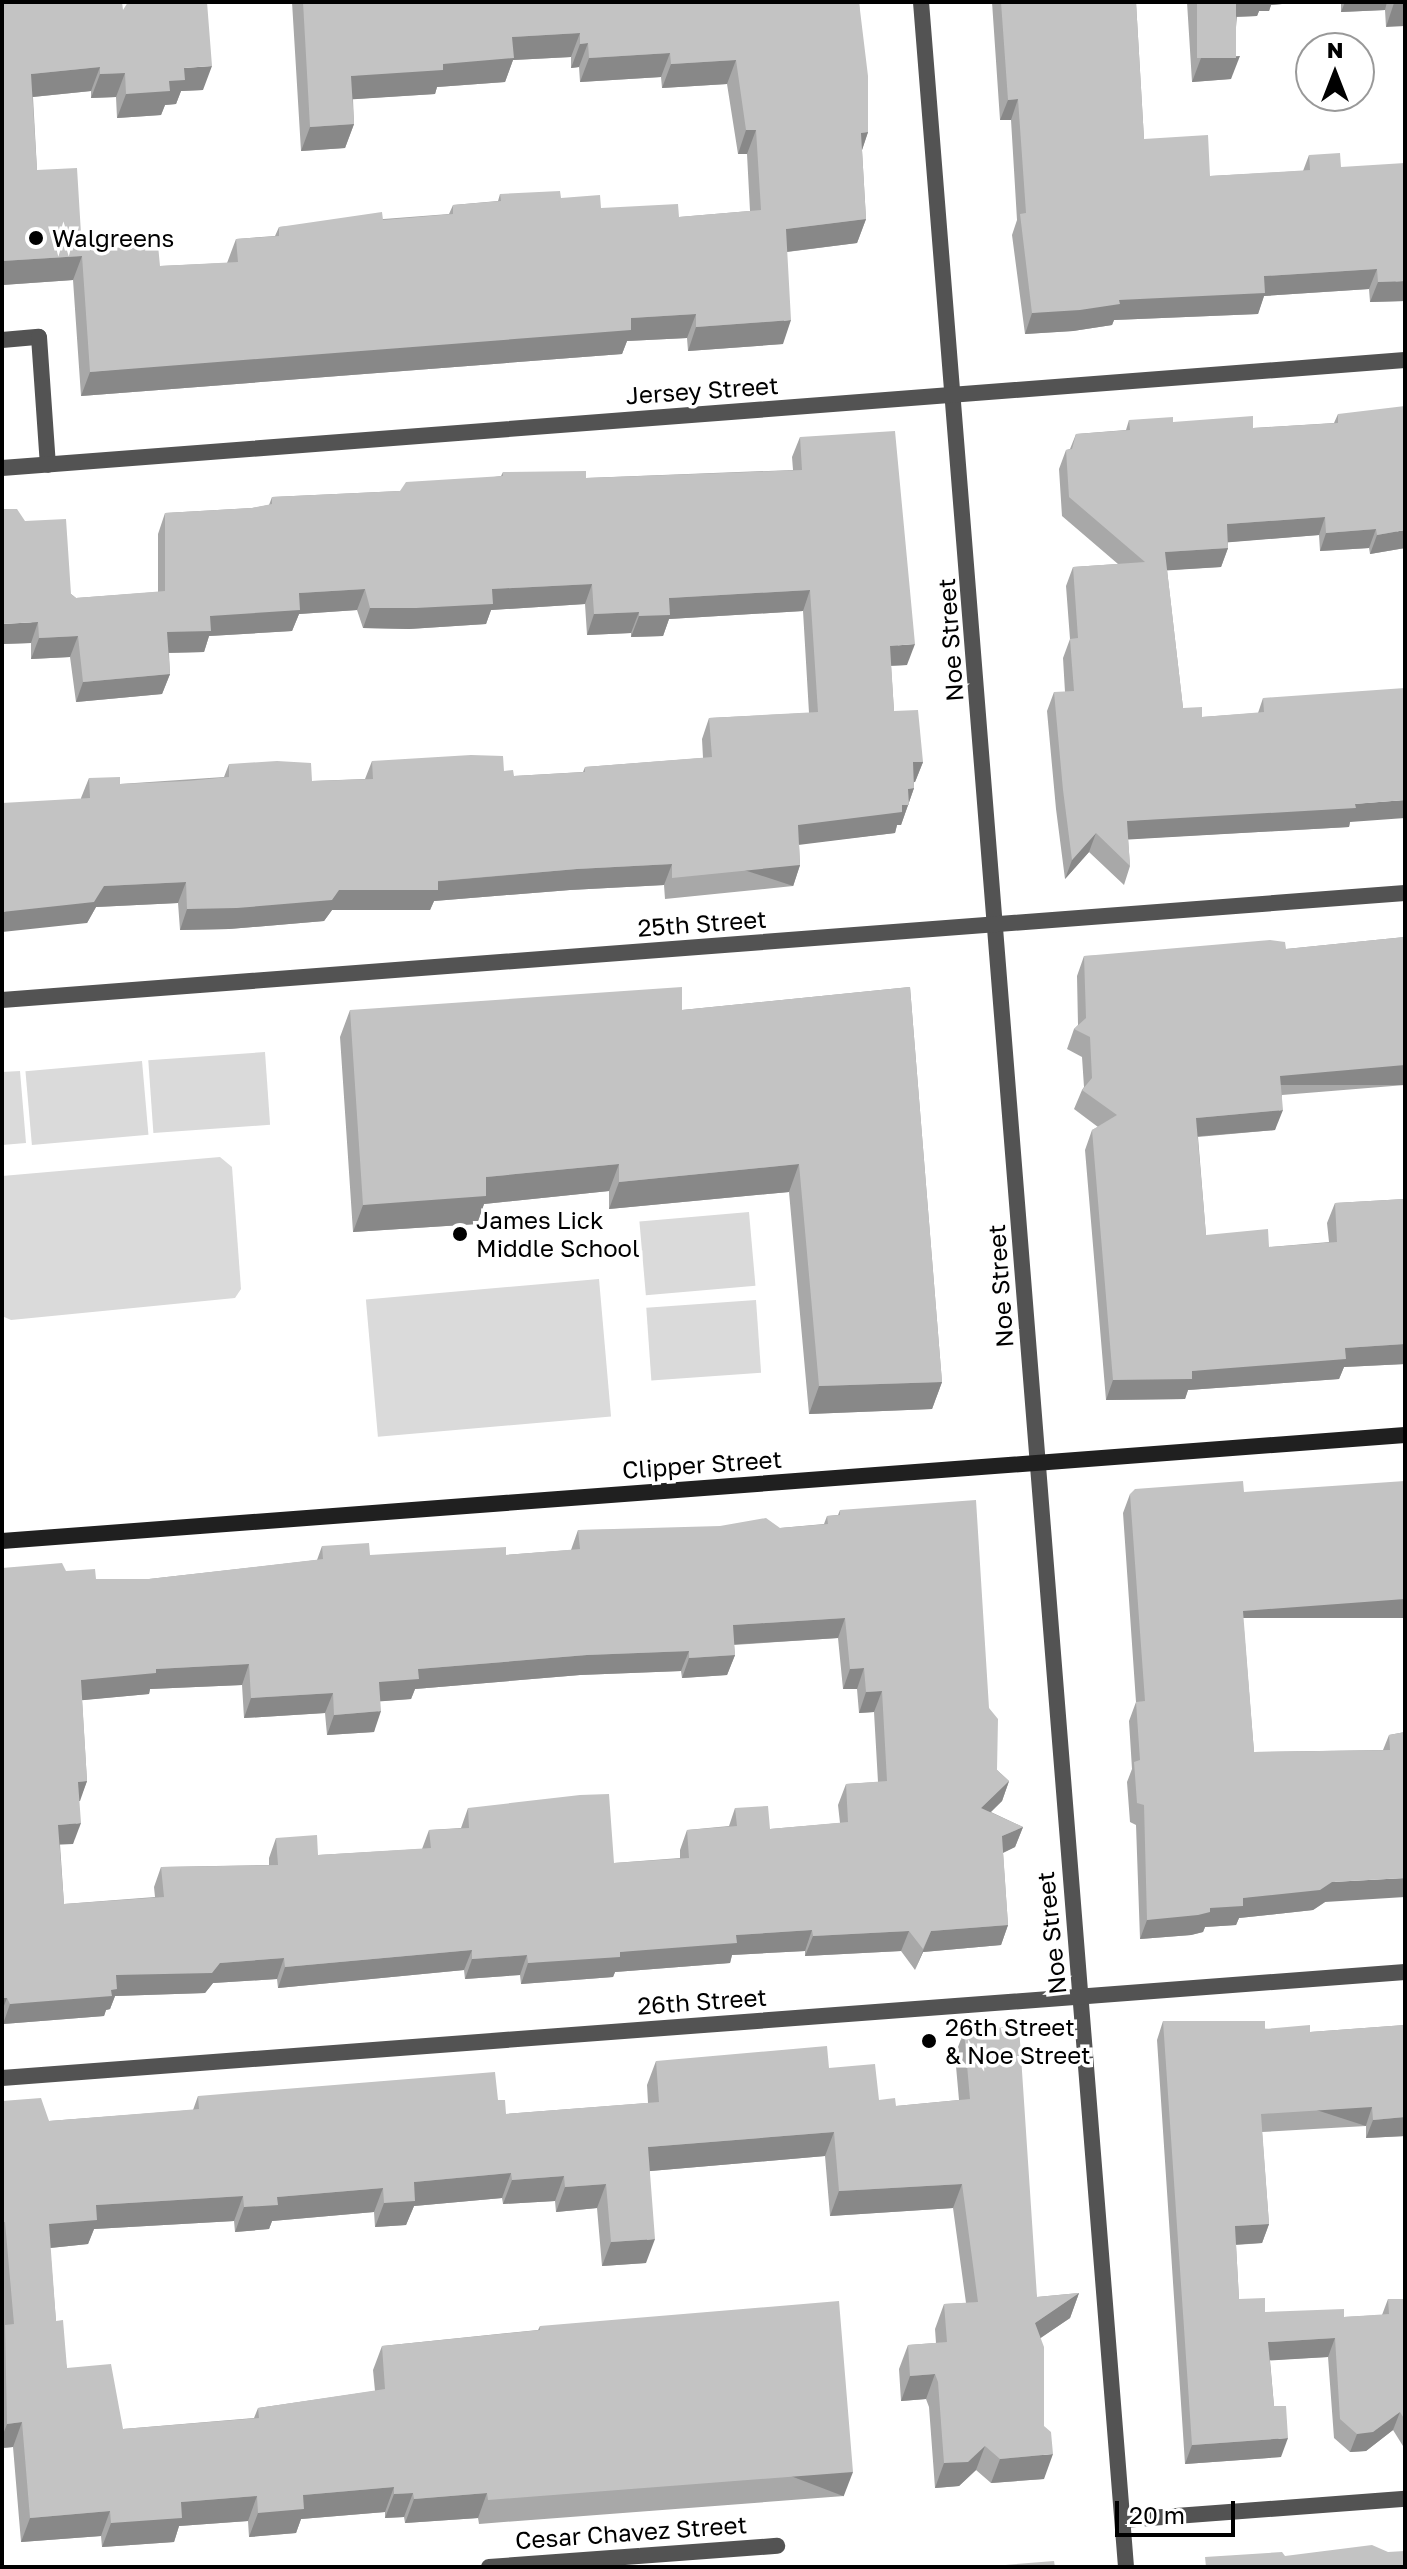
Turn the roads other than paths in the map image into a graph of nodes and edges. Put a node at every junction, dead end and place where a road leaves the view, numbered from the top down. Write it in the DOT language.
graph roads {
  1 [pos="921,2"];
  2 [pos="2,340"];
  3 [pos="1405,360"];
  4 [pos="956,394"];
  5 [pos="48,465"];
  6 [pos="2,468"];
  7 [pos="1405,893"];
  8 [pos="996,924"];
  9 [pos="2,1000"];
  10 [pos="1405,1435"];
  11 [pos="1037,1463"];
  12 [pos="2,1541"];
  13 [pos="1405,1972"];
  14 [pos="1081,1997"];
  15 [pos="2,2078"];
  16 [pos="1405,2499"];
  17 [pos="1123,2520"];
  18 [pos="777,2546"];
  19 [pos="489,2567"];
  20 [pos="1126,2567"];
  1 -- 4 [label="street, Noe Street"];
  2 -- 5 [label="street"];
  3 -- 4 [label="street, Jersey Street"];
  4 -- 5 [label="street, Jersey Street"];
  4 -- 8 [label="street, Noe Street"];
  5 -- 6 [label="street, Jersey Street"];
  7 -- 8 [label="street, 25th Street"];
  8 -- 9 [label="street, 25th Street"];
  8 -- 11 [label="street, Noe Street"];
  10 -- 11 [label="street, Clipper Street"];
  11 -- 12 [label="street, Clipper Street"];
  11 -- 14 [label="street, Noe Street"];
  13 -- 14 [label="street, 26th Street"];
  14 -- 15 [label="street, 26th Street"];
  14 -- 17 [label="street, Noe Street"];
  16 -- 17 [label="street"];
  17 -- 20 [label="street, Noe Street"];
  18 -- 19 [label="street, Cesar Chavez Street"];
}
